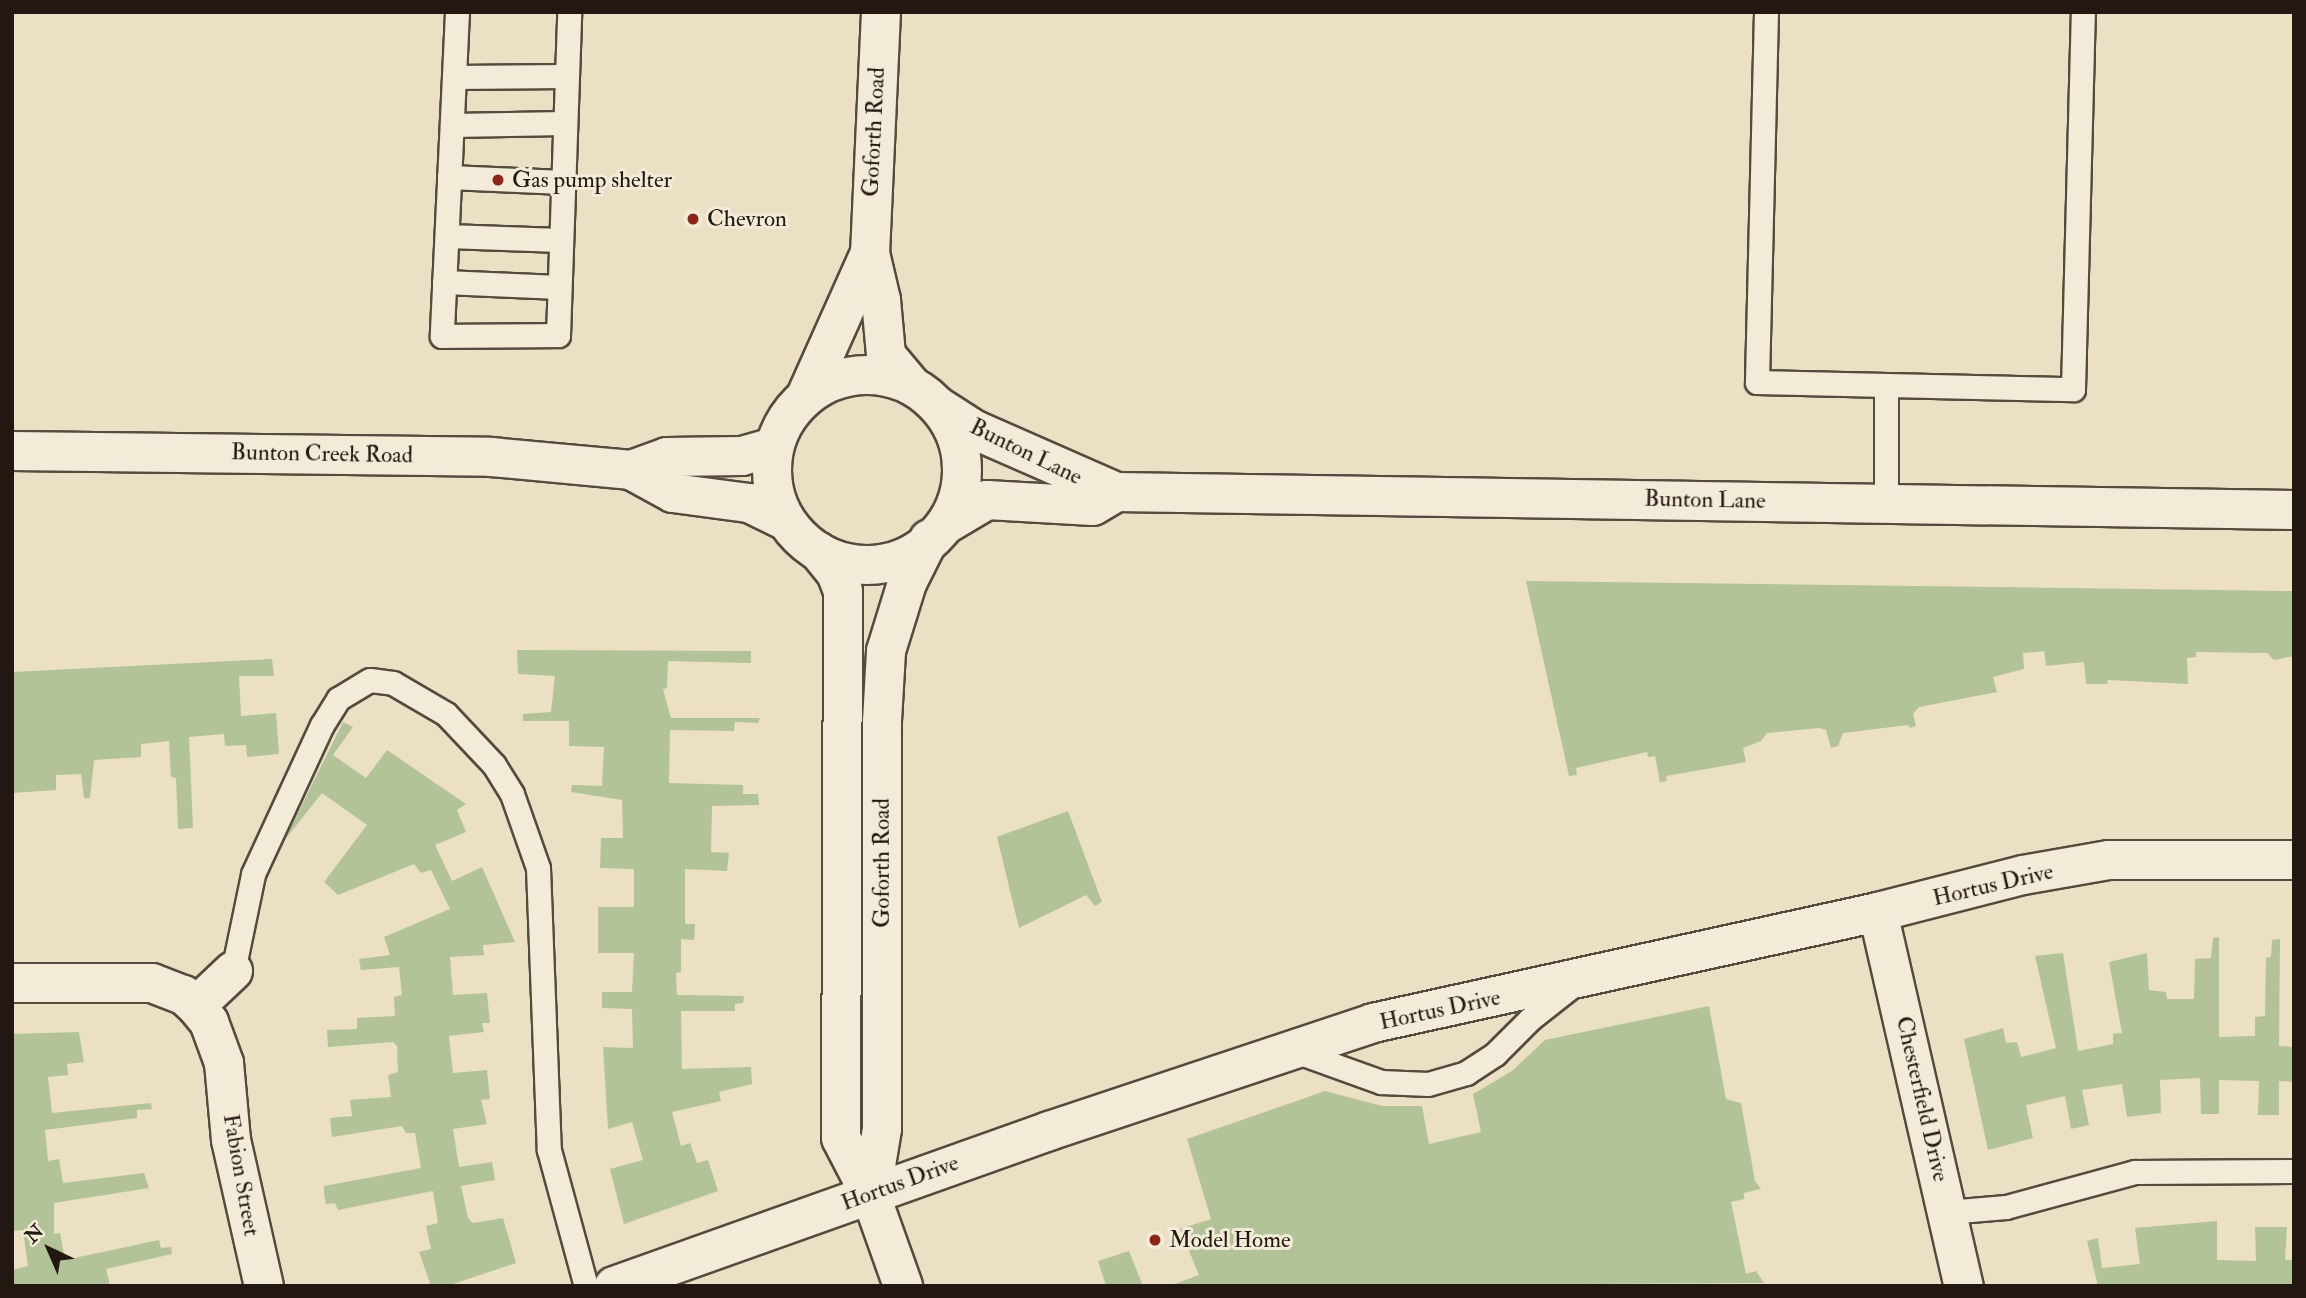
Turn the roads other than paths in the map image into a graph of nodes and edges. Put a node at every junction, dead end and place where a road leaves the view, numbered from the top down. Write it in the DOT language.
graph roads {
  1 [pos="457,12"];
  2 [pos="569,12"];
  3 [pos="881,12"];
  4 [pos="1766,12"];
  5 [pos="2083,12"];
  6 [pos="566,76"];
  7 [pos="454,77"];
  8 [pos="565,123"];
  9 [pos="452,125"];
  10 [pos="449,177"];
  11 [pos="563,182"];
  12 [pos="447,236"];
  13 [pos="560,240"];
  14 [pos="870,253"];
  15 [pos="444,282"];
  16 [pos="559,286"];
  17 [pos="1886,385"];
  18 [pos="806,396"];
  19 [pos="925,396"];
  20 [pos="775,447"];
  21 [pos="12,451"];
  22 [pos="631,470"];
  23 [pos="1116,492"];
  24 [pos="1886,503"];
  25 [pos="2294,510"];
  26 [pos="782,519"];
  27 [pos="937,532"];
  28 [pos="819,552"];
  29 [pos="2294,860"];
  30 [pos="1878,912"];
  31 [pos="233,971"];
  32 [pos="1580,979"];
  33 [pos="12,983"];
  34 [pos="196,1006"];
  35 [pos="1292,1050"];
  36 [pos="2294,1171"];
  37 [pos="871,1196"];
  38 [pos="1947,1212"];
  39 [pos="264,1286"];
  40 [pos="586,1286"];
  41 [pos="614,1286"];
  42 [pos="903,1286"];
  43 [pos="1964,1286"];
  1 -- 7 [label="lane"];
  2 -- 6 [label="lane"];
  3 -- 14 [label="street, Goforth Road"];
  4 -- 17 [label="lane"];
  5 -- 17 [label="lane"];
  6 -- 7 [label="lane"];
  6 -- 8 [label="lane"];
  7 -- 9 [label="lane"];
  8 -- 9 [label="lane"];
  8 -- 11 [label="lane"];
  9 -- 10 [label="lane"];
  10 -- 11 [label="lane"];
  10 -- 12 [label="lane"];
  11 -- 13 [label="lane"];
  12 -- 13 [label="lane"];
  12 -- 15 [label="lane"];
  13 -- 16 [label="lane"];
  14 -- 18 [label="street, Goforth Road"];
  14 -- 19 [label="street, Goforth Road"];
  15 -- 16 [label="lane"];
  15 -- 16 [label="lane"];
  17 -- 24 [label="lane"];
  18 -- 19 [label="street"];
  18 -- 20 [label="street"];
  19 -- 23 [label="street, Bunton Lane"];
  19 -- 27 [label="street"];
  20 -- 22 [label="street, Bunton Creek Road"];
  20 -- 26 [label="street"];
  21 -- 22 [label="street, Bunton Creek Road"];
  22 -- 26 [label="street, Bunton Creek Road"];
  23 -- 24 [label="street, Bunton Lane"];
  23 -- 27 [label="street, Bunton Lane"];
  24 -- 25 [label="street, Bunton Lane"];
  26 -- 28 [label="street"];
  27 -- 28 [label="street"];
  27 -- 37 [label="street, Goforth Road"];
  28 -- 37 [label="street, Goforth Road"];
  29 -- 30 [label="street, Hortus Drive"];
  30 -- 32 [label="street, Hortus Drive"];
  30 -- 38 [label="street, Chesterfield Drive"];
  31 -- 34 [label="street"];
  31 -- 40 [label="lane"];
  32 -- 35 [label="street, Hortus Drive"];
  32 -- 35 [label="lane"];
  33 -- 34 [label="street"];
  34 -- 39 [label="street, Fabion Street"];
  35 -- 37 [label="street, Hortus Drive"];
  36 -- 38 [label="lane"];
  37 -- 41 [label="street, Hortus Drive"];
  37 -- 42 [label="street, Goforth Road"];
  38 -- 43 [label="street, Chesterfield Drive"];
}
